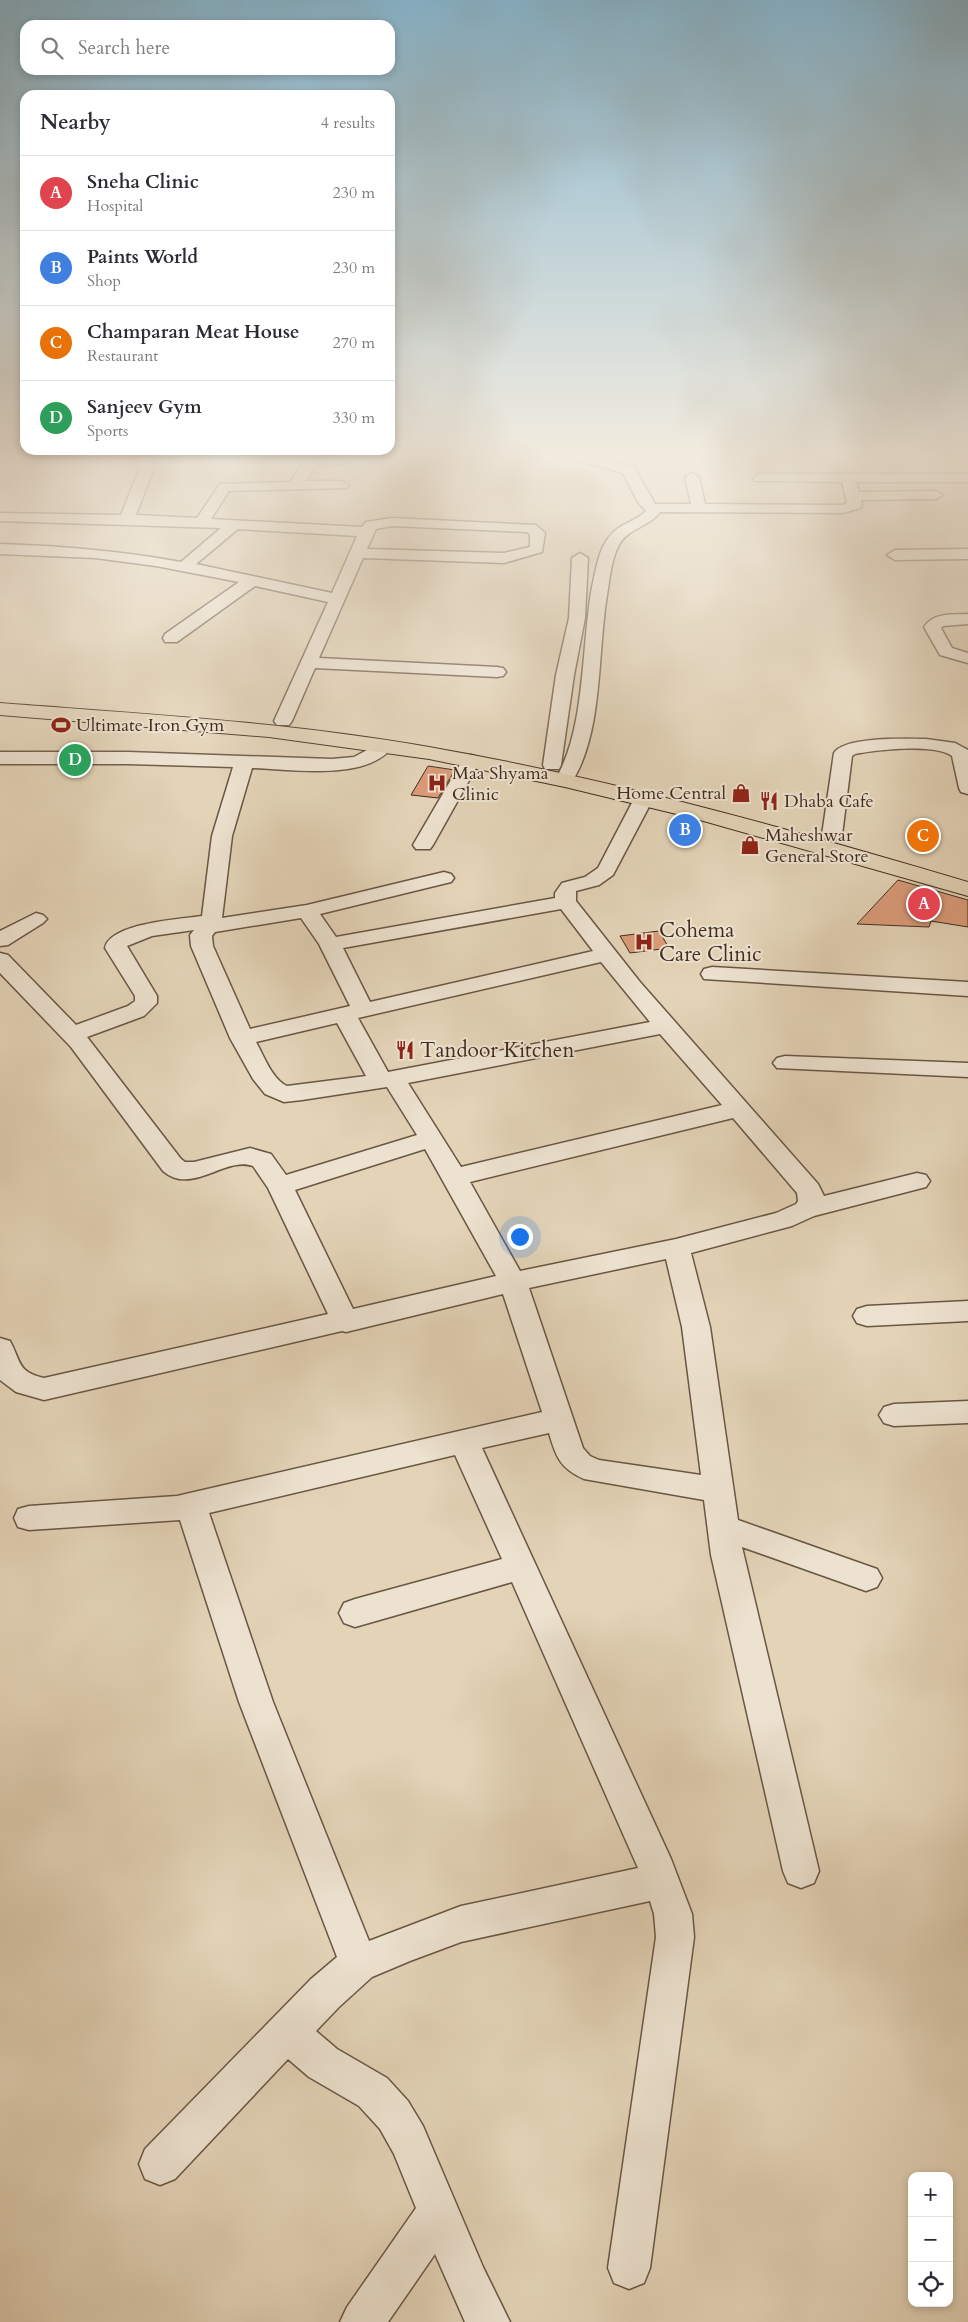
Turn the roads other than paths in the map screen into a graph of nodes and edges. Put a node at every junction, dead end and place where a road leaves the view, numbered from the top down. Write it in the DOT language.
graph roads {
  1 [pos="169,565"];
  2 [pos="186,565"];
  3 [pos="352,565"];
  4 [pos="580,565"];
  5 [pos="606,565"];
  6 [pos="183,568"];
  7 [pos="250,581"];
  8 [pos="337,599"];
  9 [pos="968,619"];
  10 [pos="171,638"];
  11 [pos="968,658"];
  12 [pos="309,663"];
  13 [pos="497,672"];
  14 [pos="0,698"];
  15 [pos="0,709"];
  16 [pos="283,721"];
  17 [pos="384,746"];
  18 [pos="0,758"];
  19 [pos="471,761"];
  20 [pos="244,762"];
  21 [pos="562,771"];
  22 [pos="968,788"];
  23 [pos="643,799"];
  24 [pos="832,835"];
  25 [pos="423,845"];
  26 [pos="968,875"];
  27 [pos="444,878"];
  28 [pos="968,888"];
  29 [pos="566,902"];
  30 [pos="307,910"];
  31 [pos="36,920"];
  32 [pos="210,924"];
  33 [pos="0,940"];
  34 [pos="330,944"];
  35 [pos="606,954"];
  36 [pos="0,960"];
  37 [pos="712,974"];
  38 [pos="968,989"];
  39 [pos="354,1012"];
  40 [pos="666,1026"];
  41 [pos="72,1034"];
  42 [pos="242,1038"];
  43 [pos="785,1063"];
  44 [pos="968,1070"];
  45 [pos="387,1080"];
  46 [pos="738,1109"];
  47 [pos="431,1139"];
  48 [pos="455,1177"];
  49 [pos="917,1180"];
  50 [pos="280,1186"];
  51 [pos="807,1209"];
  52 [pos="676,1248"];
  53 [pos="513,1282"];
  54 [pos="968,1311"];
  55 [pos="867,1316"];
  56 [pos="346,1322"];
  57 [pos="0,1348"];
  58 [pos="968,1412"];
  59 [pos="894,1415"];
  60 [pos="559,1419"];
  61 [pos="464,1441"];
  62 [pos="717,1490"];
  63 [pos="191,1505"];
  64 [pos="29,1518"];
  65 [pos="723,1528"];
  66 [pos="520,1567"];
  67 [pos="866,1578"];
  68 [pos="356,1613"];
  69 [pos="801,1871"];
  70 [pos="662,1881"];
  71 [pos="359,1964"];
  72 [pos="287,2032"];
  73 [pos="160,2164"];
  74 [pos="439,2211"];
  75 [pos="629,2268"];
  76 [pos="362,2322"];
  77 [pos="488,2322"];
  1 -- 6 [label="street"];
  2 -- 6 [label="street"];
  3 -- 8 [label="street"];
  4 -- 21 [label="street"];
  5 -- 21 [label="street"];
  6 -- 7 [label="street"];
  7 -- 8 [label="street"];
  7 -- 10 [label="street"];
  8 -- 12 [label="street"];
  9 -- 11 [label="street"];
  12 -- 13 [label="street"];
  12 -- 16 [label="street"];
  14 -- 16 [label="highway"];
  15 -- 17 [label="highway"];
  16 -- 21 [label="highway"];
  17 -- 19 [label="highway"];
  17 -- 20 [label="street"];
  18 -- 20 [label="street"];
  19 -- 21 [label="highway"];
  19 -- 25 [label="street"];
  20 -- 32 [label="street"];
  21 -- 23 [label="highway"];
  21 -- 24 [label="highway"];
  22 -- 24 [label="street"];
  23 -- 28 [label="highway"];
  23 -- 29 [label="street"];
  24 -- 26 [label="highway"];
  27 -- 30 [label="street"];
  29 -- 34 [label="street"];
  29 -- 35 [label="street"];
  30 -- 32 [label="street"];
  30 -- 34 [label="street"];
  31 -- 33 [label="street"];
  32 -- 41 [label="street"];
  32 -- 42 [label="street"];
  34 -- 39 [label="street"];
  35 -- 39 [label="street"];
  35 -- 40 [label="street"];
  36 -- 41 [label="street"];
  37 -- 38 [label="street"];
  39 -- 42 [label="street"];
  39 -- 45 [label="street"];
  40 -- 45 [label="street"];
  40 -- 46 [label="street"];
  41 -- 50 [label="street"];
  42 -- 45 [label="street"];
  43 -- 44 [label="street"];
  45 -- 47 [label="street"];
  46 -- 48 [label="street"];
  46 -- 51 [label="street"];
  47 -- 48 [label="street"];
  47 -- 50 [label="street"];
  48 -- 53 [label="street"];
  49 -- 51 [label="street"];
  50 -- 56 [label="street"];
  51 -- 52 [label="street"];
  52 -- 53 [label="street"];
  52 -- 62 [label="street"];
  53 -- 56 [label="street"];
  53 -- 60 [label="street"];
  54 -- 55 [label="street"];
  56 -- 57 [label="street"];
  58 -- 59 [label="street"];
  60 -- 61 [label="street"];
  60 -- 62 [label="street"];
  61 -- 63 [label="street"];
  61 -- 66 [label="street"];
  62 -- 65 [label="street"];
  63 -- 64 [label="street"];
  63 -- 71 [label="street"];
  65 -- 67 [label="street"];
  65 -- 69 [label="street"];
  66 -- 68 [label="street"];
  66 -- 70 [label="street"];
  70 -- 71 [label="street"];
  70 -- 75 [label="street"];
  71 -- 72 [label="street"];
  72 -- 73 [label="street"];
  72 -- 74 [label="street"];
  74 -- 76 [label="street"];
  74 -- 77 [label="street"];
}
